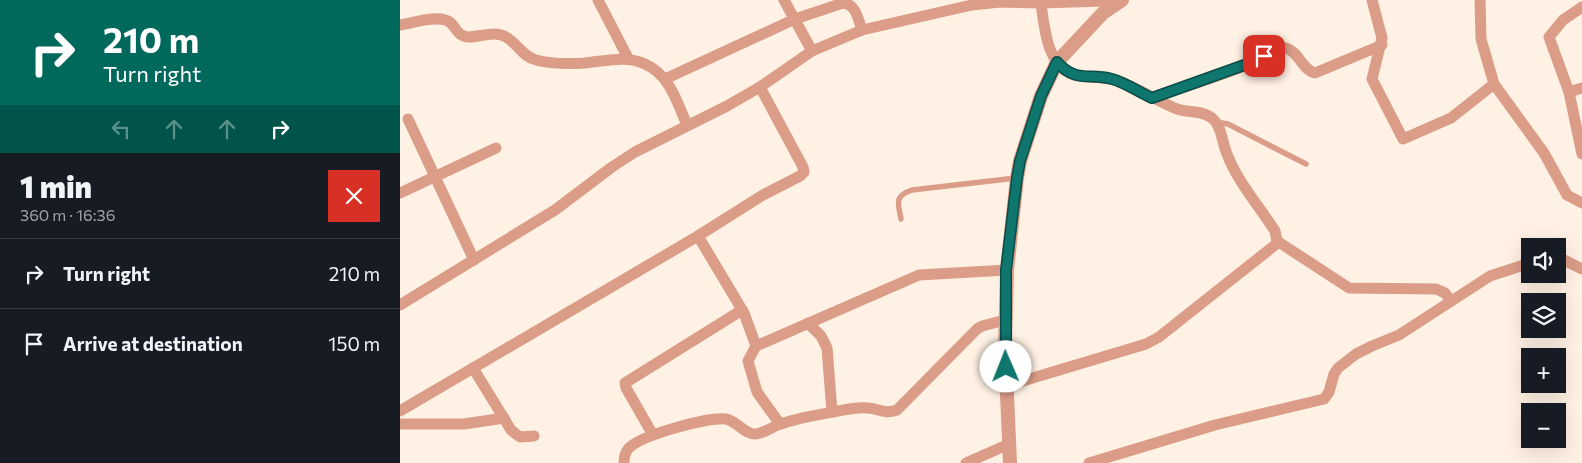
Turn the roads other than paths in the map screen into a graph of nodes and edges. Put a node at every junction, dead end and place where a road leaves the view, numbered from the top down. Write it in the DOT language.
graph roads {
  1 [pos="598,0"];
  2 [pos="784,0"];
  3 [pos="1372,0"];
  4 [pos="1480,0"];
  5 [pos="1120,1"];
  6 [pos="971,2"];
  7 [pos="1041,3"];
  8 [pos="1582,7"];
  9 [pos="795,19"];
  10 [pos="400,25"];
  11 [pos="862,30"];
  12 [pos="1382,45"];
  13 [pos="812,51"];
  14 [pos="628,58"];
  15 [pos="1057,62"];
  16 [pos="665,79"];
  17 [pos="1494,84"];
  18 [pos="760,87"];
  19 [pos="1582,88"];
  20 [pos="1568,92"];
  21 [pos="1152,98"];
  22 [pos="408,119"];
  23 [pos="1216,122"];
  24 [pos="687,125"];
  25 [pos="496,148"];
  26 [pos="1582,154"];
  27 [pos="1306,164"];
  28 [pos="435,178"];
  29 [pos="1017,178"];
  30 [pos="400,193"];
  31 [pos="1582,203"];
  32 [pos="900,219"];
  33 [pos="698,236"];
  34 [pos="1277,241"];
  35 [pos="474,260"];
  36 [pos="1566,261"];
  37 [pos="1521,266"];
  38 [pos="1582,269"];
  39 [pos="1006,270"];
  40 [pos="1451,301"];
  41 [pos="400,304"];
  42 [pos="742,310"];
  43 [pos="1005,320"];
  44 [pos="808,323"];
  45 [pos="756,346"];
  46 [pos="473,368"];
  47 [pos="1006,386"];
  48 [pos="400,411"];
  49 [pos="832,412"];
  50 [pos="504,418"];
  51 [pos="400,424"];
  52 [pos="780,424"];
  53 [pos="653,435"];
  54 [pos="534,436"];
  55 [pos="1009,444"];
  56 [pos="624,463"];
  57 [pos="966,463"];
  58 [pos="1010,463"];
  59 [pos="1089,463"];
  1 -- 14 [label="street"];
  2 -- 9 [label="street"];
  3 -- 12 [label="street"];
  4 -- 17 [label="street"];
  5 -- 7 [label="street"];
  5 -- 15 [label="street"];
  6 -- 7 [label="street"];
  6 -- 11 [label="street"];
  7 -- 15 [label="street"];
  8 -- 20 [label="street"];
  9 -- 11 [label="street"];
  9 -- 13 [label="street"];
  9 -- 16 [label="street"];
  10 -- 14 [label="street"];
  11 -- 13 [label="street"];
  12 -- 17 [label="street"];
  12 -- 21 [label="street"];
  13 -- 18 [label="street"];
  14 -- 16 [label="street"];
  15 -- 21 [label="street"];
  15 -- 29 [label="street"];
  16 -- 24 [label="street"];
  17 -- 31 [label="street"];
  18 -- 24 [label="street"];
  18 -- 33 [label="street"];
  19 -- 20 [label="street"];
  20 -- 26 [label="street"];
  21 -- 23 [label="street"];
  22 -- 28 [label="street"];
  23 -- 27 [label="lane"];
  23 -- 34 [label="street"];
  24 -- 35 [label="street"];
  25 -- 28 [label="street"];
  28 -- 30 [label="street"];
  28 -- 35 [label="street"];
  29 -- 32 [label="lane"];
  29 -- 39 [label="street"];
  33 -- 42 [label="street"];
  33 -- 46 [label="street"];
  34 -- 40 [label="street"];
  34 -- 47 [label="street"];
  35 -- 41 [label="street"];
  36 -- 38 [label="street"];
  37 -- 40 [label="street"];
  39 -- 43 [label="street"];
  39 -- 44 [label="street"];
  40 -- 59 [label="street"];
  42 -- 45 [label="street"];
  42 -- 53 [label="street"];
  43 -- 47 [label="street"];
  43 -- 49 [label="street"];
  44 -- 45 [label="street"];
  44 -- 49 [label="street"];
  45 -- 52 [label="street"];
  46 -- 48 [label="street"];
  46 -- 50 [label="street"];
  47 -- 55 [label="street"];
  49 -- 52 [label="street"];
  50 -- 51 [label="street"];
  50 -- 54 [label="street"];
  52 -- 53 [label="street"];
  53 -- 56 [label="street"];
  55 -- 57 [label="street"];
  55 -- 58 [label="street"];
}
